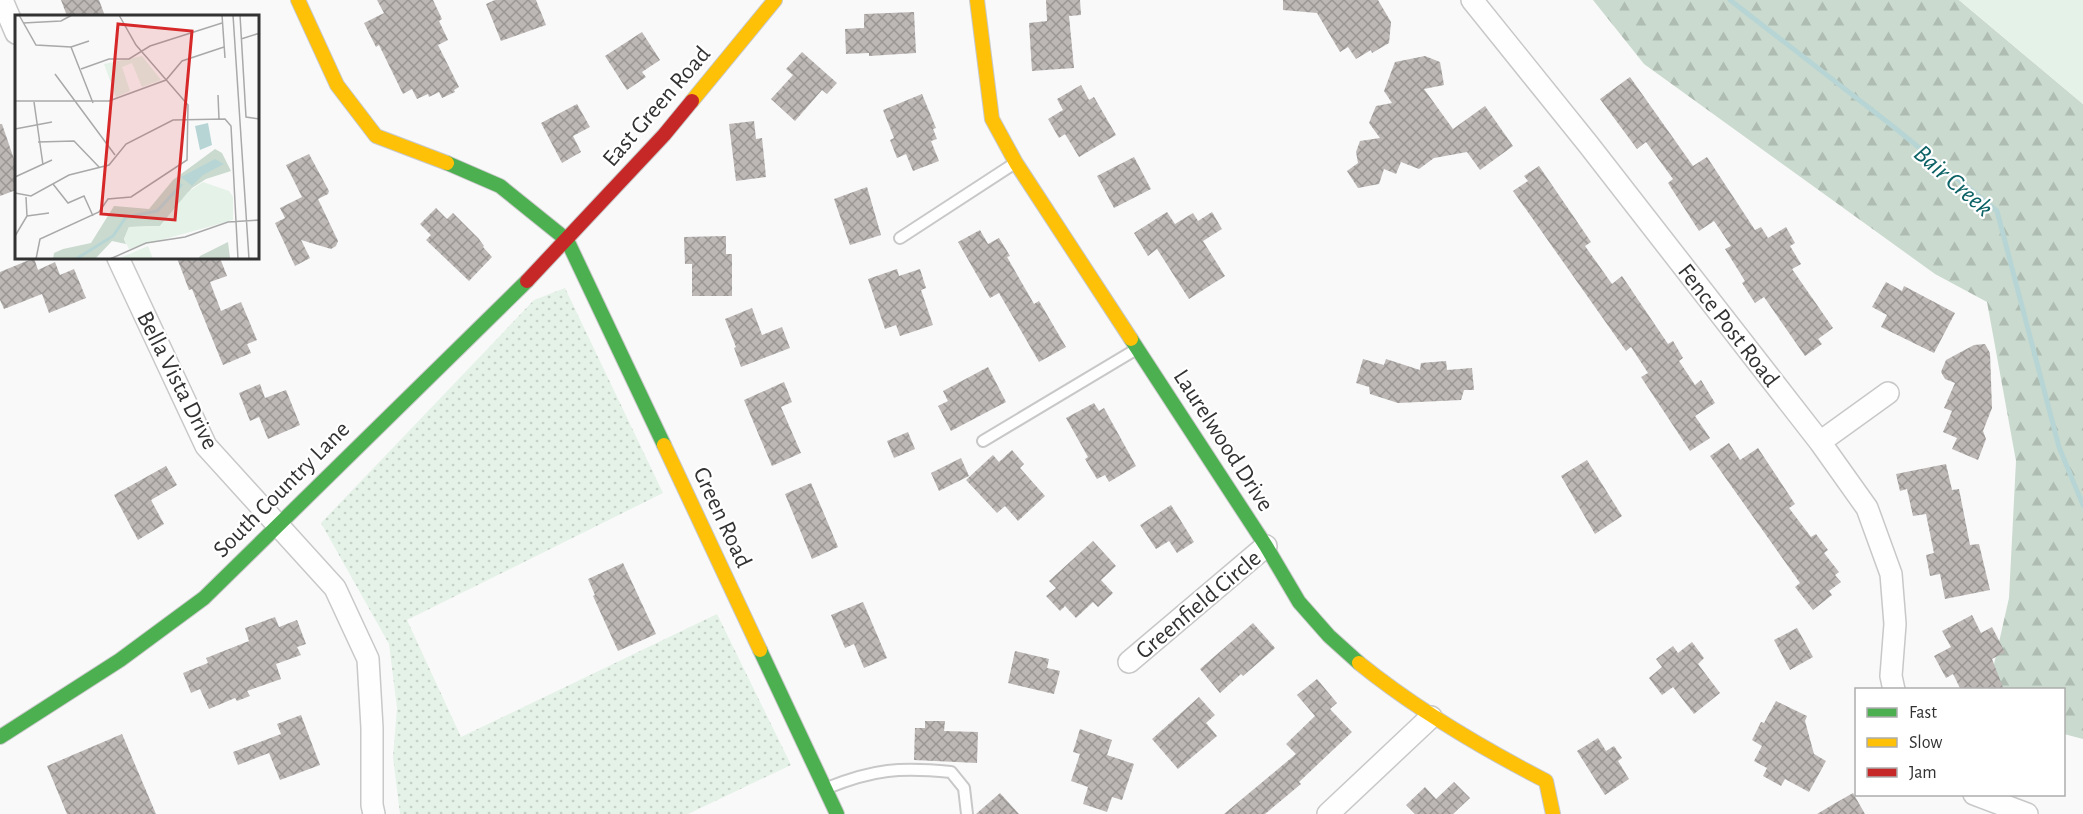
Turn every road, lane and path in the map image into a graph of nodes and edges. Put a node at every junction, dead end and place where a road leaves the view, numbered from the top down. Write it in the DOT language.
graph roads {
  1 [pos="2,0"];
  2 [pos="298,0"];
  3 [pos="775,0"];
  4 [pos="976,0"];
  5 [pos="1472,0"];
  6 [pos="15,31"];
  7 [pos="1016,163"];
  8 [pos="900,238"];
  9 [pos="567,240"];
  10 [pos="119,260"];
  11 [pos="1138,349"];
  12 [pos="1888,393"];
  13 [pos="983,441"];
  14 [pos="1820,442"];
  15 [pos="278,524"];
  16 [pos="1266,546"];
  17 [pos="1129,662"];
  18 [pos="1894,688"];
  19 [pos="1431,717"];
  20 [pos="0,737"];
  21 [pos="825,788"];
  22 [pos="1977,796"];
  23 [pos="1552,813"];
  24 [pos="374,814"];
  25 [pos="837,814"];
  26 [pos="968,814"];
  27 [pos="1328,814"];
  28 [pos="2027,814"];
  1 -- 6 [label="street"];
  2 -- 9 [label="street"];
  3 -- 9 [label="street, East Green Road"];
  4 -- 7 [label="street, Laurelwood Drive"];
  5 -- 14 [label="street, Fence Post Road"];
  7 -- 8 [label="lane"];
  7 -- 11 [label="street, Laurelwood Drive"];
  9 -- 15 [label="street, South Country Lane"];
  9 -- 21 [label="street, Green Road"];
  10 -- 15 [label="street, Bella Vista Drive"];
  11 -- 13 [label="lane"];
  11 -- 16 [label="street, Laurelwood Drive"];
  12 -- 14 [label="street"];
  14 -- 18 [label="street, Fence Post Road"];
  15 -- 20 [label="street, South Country Lane"];
  15 -- 24 [label="street, Bella Vista Drive"];
  16 -- 17 [label="street, Greenfield Circle"];
  16 -- 19 [label="street, Laurelwood Drive"];
  19 -- 23 [label="street, Laurelwood Drive"];
  19 -- 27 [label="street"];
  21 -- 25 [label="street, Green Road"];
  21 -- 26 [label="lane"];
  22 -- 28 [label="street"];
}
